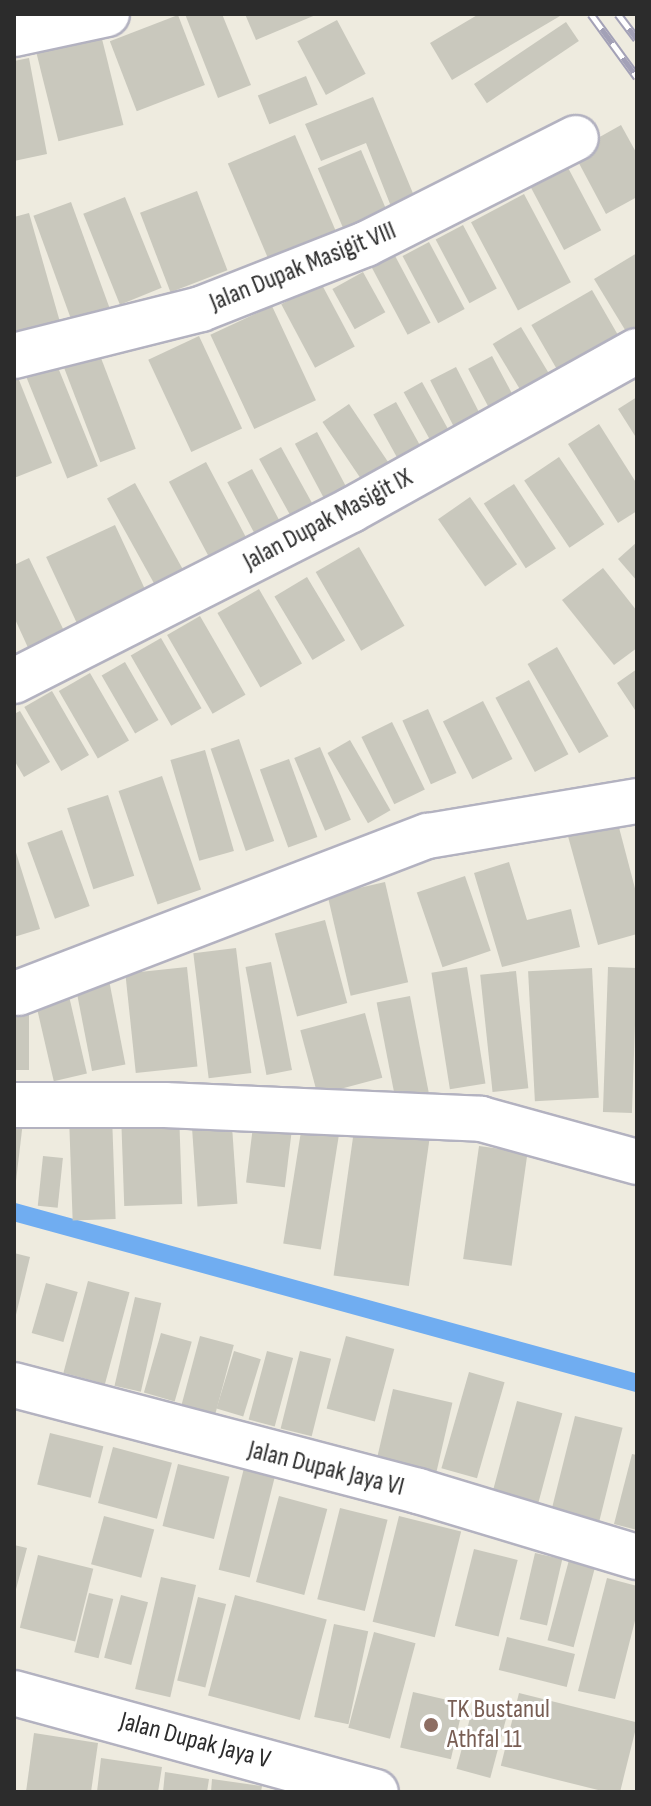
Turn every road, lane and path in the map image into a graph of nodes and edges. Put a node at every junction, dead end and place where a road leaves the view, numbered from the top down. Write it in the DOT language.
graph roads {
  1 [pos="107,14"];
  2 [pos="14,34"];
  3 [pos="576,138"];
  4 [pos="637,351"];
  5 [pos="14,356"];
  6 [pos="14,681"];
  7 [pos="637,801"];
  8 [pos="18,993"];
  9 [pos="14,1105"];
  10 [pos="637,1162"];
  11 [pos="14,1385"];
  12 [pos="637,1557"];
  13 [pos="14,1693"];
  14 [pos="376,1792"];
  1 -- 2 [label="street"];
  3 -- 5 [label="street, Jalan Dupak Masigit VIII"];
  4 -- 6 [label="street, Jalan Dupak Masigit IX"];
  7 -- 8 [label="street"];
  9 -- 10 [label="street"];
  11 -- 12 [label="street, Jalan Dupak Jaya VI"];
  13 -- 14 [label="street, Jalan Dupak Jaya V"];
}
